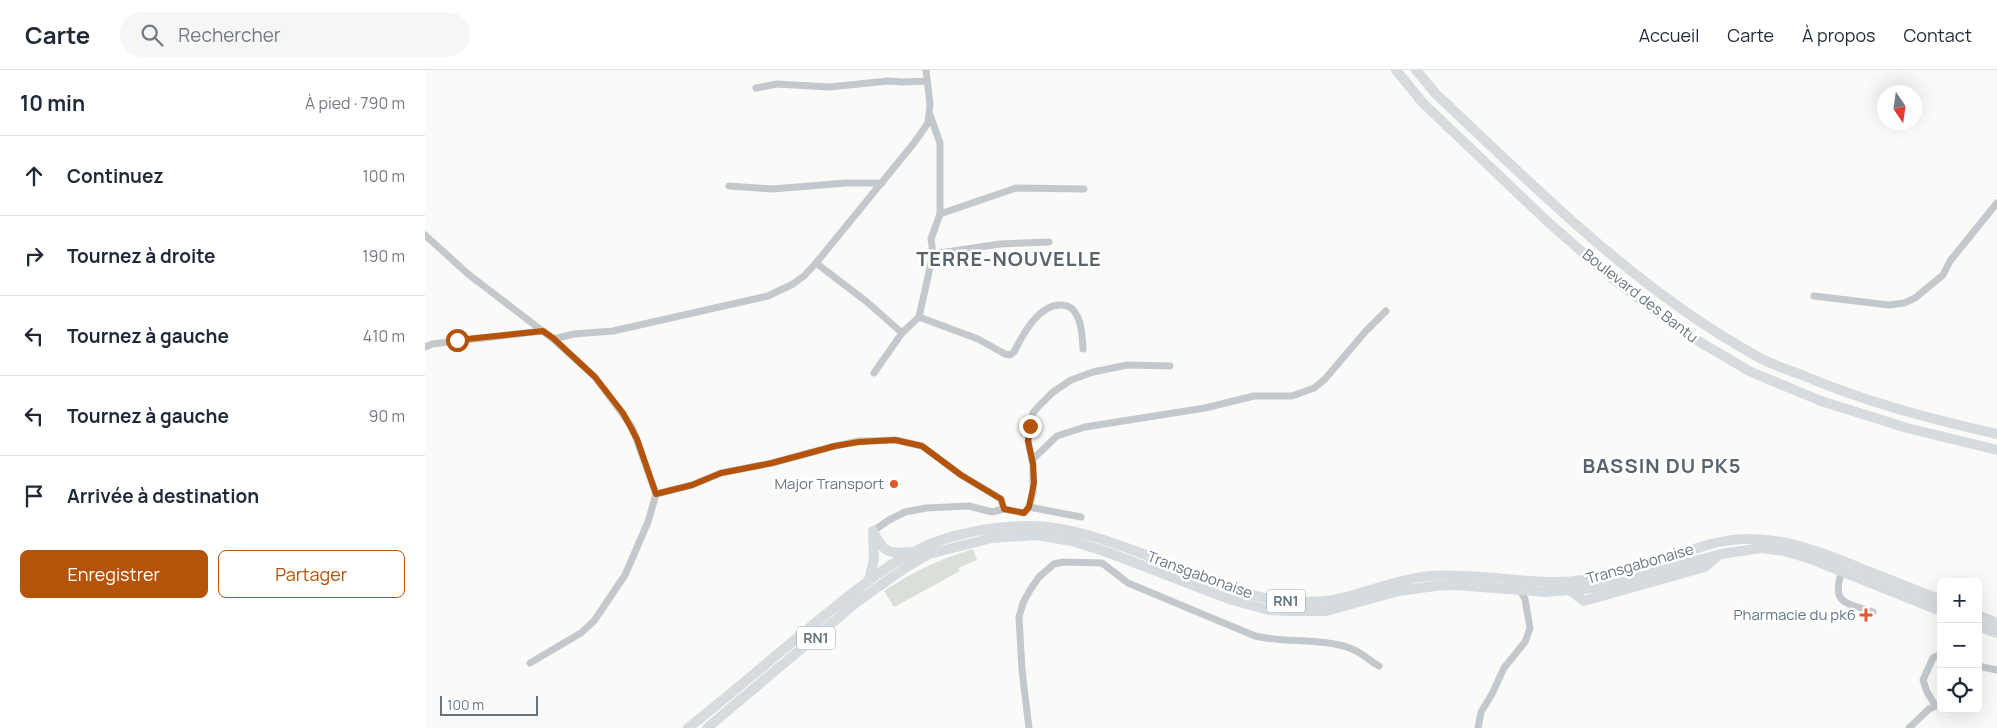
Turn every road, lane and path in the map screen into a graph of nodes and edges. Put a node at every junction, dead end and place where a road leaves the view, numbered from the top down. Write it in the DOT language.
graph roads {
  1 [pos="926,70"];
  2 [pos="1396,70"];
  3 [pos="1416,70"];
  4 [pos="927,80"];
  5 [pos="756,88"];
  6 [pos="930,114"];
  7 [pos="882,183"];
  8 [pos="729,186"];
  9 [pos="1084,189"];
  10 [pos="1997,203"];
  11 [pos="940,214"];
  12 [pos="425,235"];
  13 [pos="1049,242"];
  14 [pos="933,254"];
  15 [pos="816,263"];
  16 [pos="1813,296"];
  17 [pos="1386,311"];
  18 [pos="919,317"];
  19 [pos="543,331"];
  20 [pos="902,333"];
  21 [pos="553,338"];
  22 [pos="425,347"];
  23 [pos="1083,348"];
  24 [pos="1170,366"];
  25 [pos="874,373"];
  26 [pos="1997,434"];
  27 [pos="1997,450"];
  28 [pos="1032,460"];
  29 [pos="656,494"];
  30 [pos="1029,507"];
  31 [pos="1004,509"];
  32 [pos="1081,517"];
  33 [pos="873,531"];
  34 [pos="911,552"];
  35 [pos="1107,552"];
  36 [pos="1102,563"];
  37 [pos="1841,570"];
  38 [pos="869,580"];
  39 [pos="1520,590"];
  40 [pos="1937,598"];
  41 [pos="1937,609"];
  42 [pos="1873,612"];
  43 [pos="1982,617"];
  44 [pos="1997,623"];
  45 [pos="1982,627"];
  46 [pos="1997,633"];
  47 [pos="1937,656"];
  48 [pos="530,663"];
  49 [pos="1379,666"];
  50 [pos="1982,667"];
  51 [pos="1997,670"];
  52 [pos="688,728"];
  53 [pos="707,728"];
  54 [pos="1029,728"];
  55 [pos="1478,728"];
  56 [pos="1909,728"];
  1 -- 4 [label="street"];
  2 -- 27 [label="highway, Boulevard des Bantu"];
  3 -- 26 [label="highway, Boulevard des Bantu"];
  4 -- 5 [label="street"];
  4 -- 6 [label="street"];
  6 -- 7 [label="street"];
  6 -- 11 [label="street"];
  7 -- 8 [label="street"];
  7 -- 15 [label="street"];
  9 -- 11 [label="street"];
  10 -- 16 [label="street"];
  11 -- 14 [label="street"];
  12 -- 19 [label="street"];
  13 -- 14 [label="street"];
  14 -- 18 [label="street"];
  15 -- 20 [label="street"];
  15 -- 21 [label="street"];
  17 -- 28 [label="street"];
  18 -- 20 [label="street"];
  18 -- 23 [label="street"];
  19 -- 21 [label="street"];
  19 -- 22 [label="street"];
  20 -- 25 [label="street"];
  21 -- 29 [label="street"];
  24 -- 28 [label="street"];
  28 -- 30 [label="street"];
  29 -- 31 [label="street"];
  29 -- 48 [label="street"];
  30 -- 31 [label="street"];
  30 -- 32 [label="street"];
  31 -- 33 [label="street"];
  33 -- 34 [label="highway"];
  33 -- 38 [label="highway"];
  34 -- 38 [label="highway, Transgabonaise / RN1"];
  34 -- 40 [label="highway, Transgabonaise / RN1"];
  35 -- 36 [label="street"];
  35 -- 39 [label="highway, Transgabonaise / RN1"];
  35 -- 53 [label="highway, Transgabonaise / RN1"];
  36 -- 49 [label="street"];
  36 -- 54 [label="street"];
  37 -- 39 [label="highway, Transgabonaise / RN1"];
  37 -- 41 [label="highway, Transgabonaise / RN1"];
  37 -- 42 [label="street"];
  38 -- 52 [label="highway, Transgabonaise / RN1"];
  39 -- 55 [label="street"];
  43 -- 44 [label="highway"];
  45 -- 46 [label="highway"];
  47 -- 56 [label="street"];
  50 -- 51 [label="street"];
}
